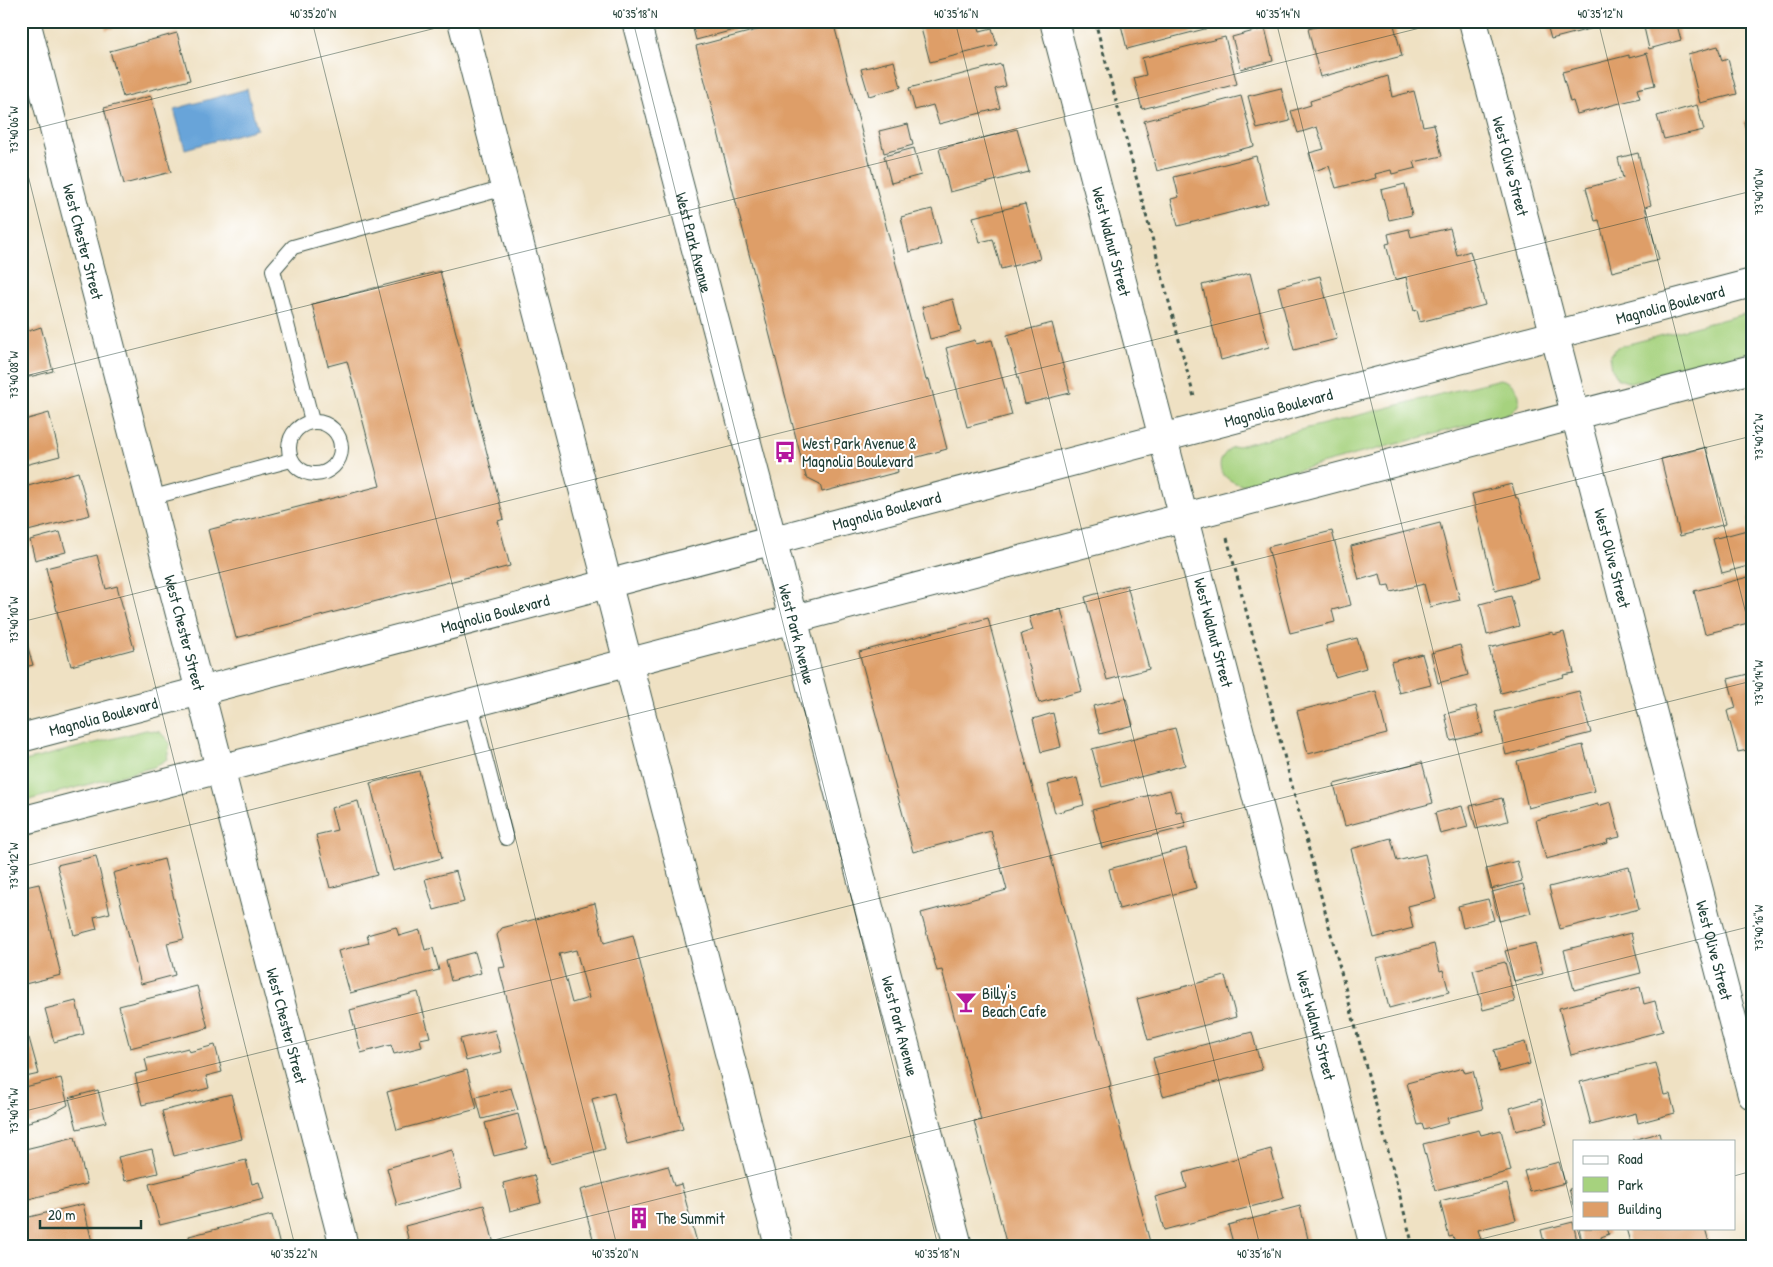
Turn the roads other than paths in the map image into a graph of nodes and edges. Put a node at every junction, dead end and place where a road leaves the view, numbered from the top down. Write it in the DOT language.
graph roads {
  1 [pos="26,21"];
  2 [pos="462,21"];
  3 [pos="636,21"];
  4 [pos="1054,21"];
  5 [pos="1473,21"];
  6 [pos="505,188"];
  7 [pos="1752,283"];
  8 [pos="1554,335"];
  9 [pos="1752,369"];
  10 [pos="1574,415"];
  11 [pos="312,422"];
  12 [pos="1160,426"];
  13 [pos="291,460"];
  14 [pos="150,498"];
  15 [pos="1187,529"];
  16 [pos="772,541"];
  17 [pos="608,584"];
  18 [pos="793,619"];
  19 [pos="628,662"];
  20 [pos="199,691"];
  21 [pos="471,704"];
  22 [pos="21,738"];
  23 [pos="220,769"];
  24 [pos="21,821"];
  25 [pos="506,838"];
  26 [pos="1752,1095"];
  27 [pos="344,1246"];
  28 [pos="779,1246"];
  29 [pos="958,1246"];
  30 [pos="1374,1246"];
  1 -- 14 [label="main road, West Chester Street"];
  2 -- 6 [label="main road"];
  3 -- 16 [label="main road, West Park Avenue"];
  4 -- 12 [label="main road, West Walnut Street"];
  5 -- 8 [label="main road, West Olive Street"];
  6 -- 11 [label="lane"];
  6 -- 17 [label="main road"];
  7 -- 8 [label="main road, Magnolia Boulevard"];
  8 -- 10 [label="main road, West Olive Street"];
  8 -- 12 [label="main road, Magnolia Boulevard"];
  9 -- 10 [label="main road"];
  10 -- 15 [label="main road"];
  10 -- 26 [label="main road, West Olive Street"];
  11 -- 13 [label="lane"];
  11 -- 13 [label="lane"];
  12 -- 15 [label="main road, West Walnut Street"];
  12 -- 16 [label="main road, Magnolia Boulevard"];
  13 -- 14 [label="lane"];
  14 -- 20 [label="main road, West Chester Street"];
  15 -- 18 [label="main road"];
  15 -- 30 [label="main road, West Walnut Street"];
  16 -- 17 [label="main road, Magnolia Boulevard"];
  16 -- 18 [label="main road, West Park Avenue"];
  17 -- 19 [label="main road"];
  17 -- 20 [label="main road, Magnolia Boulevard"];
  18 -- 19 [label="main road"];
  18 -- 29 [label="main road, West Park Avenue"];
  19 -- 21 [label="main road"];
  19 -- 28 [label="main road"];
  20 -- 22 [label="main road, Magnolia Boulevard"];
  20 -- 23 [label="main road, West Chester Street"];
  21 -- 23 [label="main road"];
  21 -- 25 [label="lane"];
  23 -- 24 [label="main road"];
  23 -- 27 [label="main road, West Chester Street"];
}
